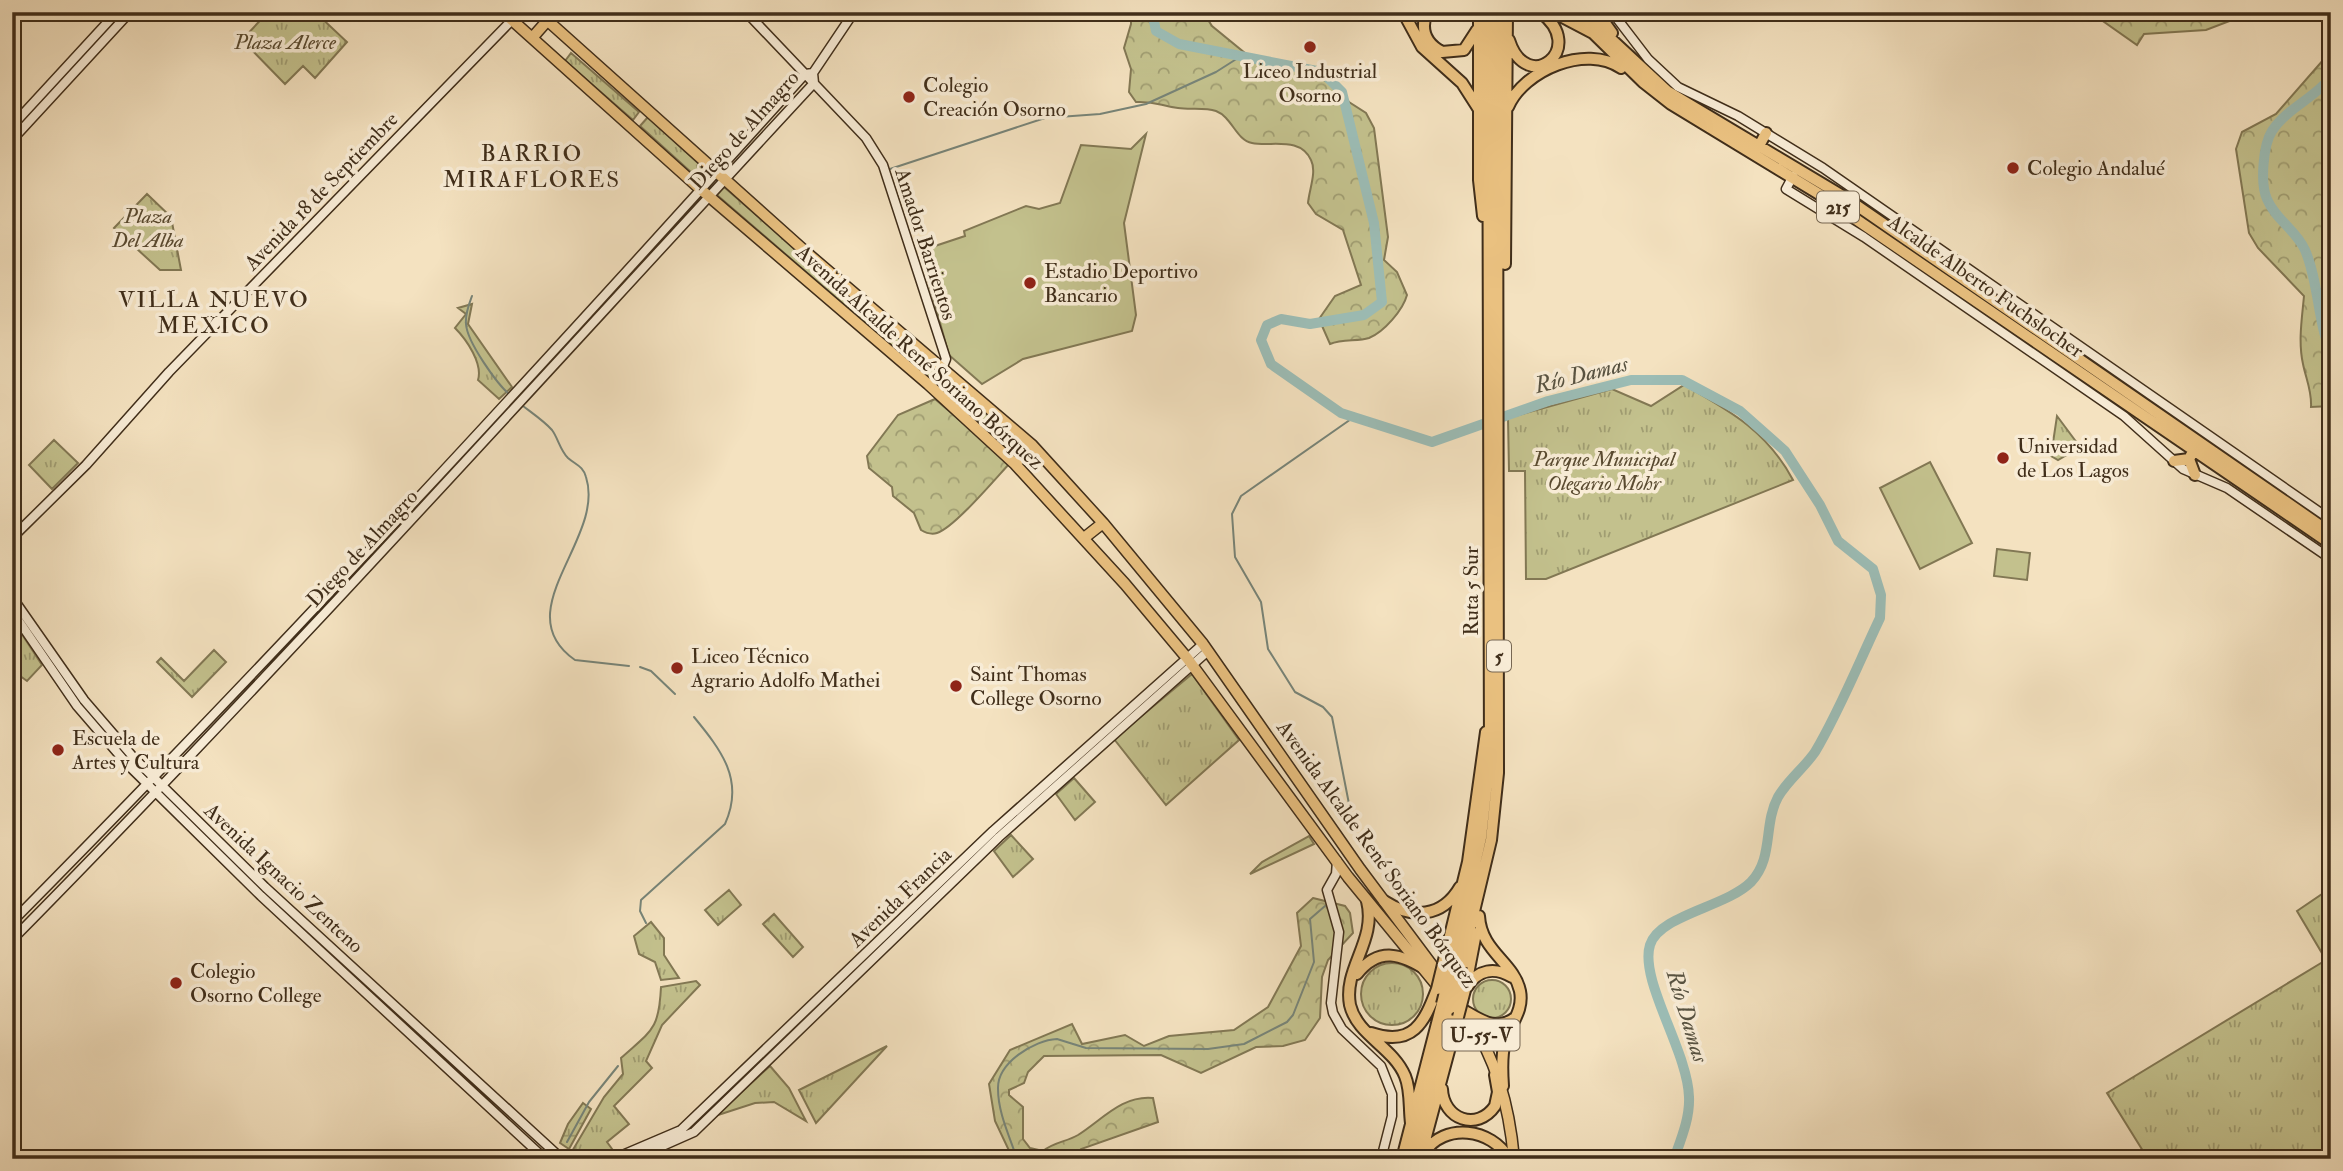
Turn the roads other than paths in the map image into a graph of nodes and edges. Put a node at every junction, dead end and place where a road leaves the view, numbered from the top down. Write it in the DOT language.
graph roads {
  1 [pos="117,12"];
  2 [pos="130,12"];
  3 [pos="503,12"];
  4 [pos="538,12"];
  5 [pos="746,12"];
  6 [pos="855,12"];
  7 [pos="1404,12"];
  8 [pos="1427,12"];
  9 [pos="1488,12"];
  10 [pos="1497,12"];
  11 [pos="1507,12"];
  12 [pos="1540,12"];
  13 [pos="1553,12"];
  14 [pos="1574,12"];
  15 [pos="1597,12"];
  16 [pos="1612,12"];
  17 [pos="1479,16"];
  18 [pos="512,20"];
  19 [pos="547,21"];
  20 [pos="1507,30"];
  21 [pos="532,38"];
  22 [pos="1629,58"];
  23 [pos="809,74"];
  24 [pos="1643,82"];
  25 [pos="814,83"];
  26 [pos="1479,108"];
  27 [pos="1506,113"];
  28 [pos="12,126"];
  29 [pos="757,127"];
  30 [pos="1766,133"];
  31 [pos="766,135"];
  32 [pos="12,140"];
  33 [pos="1759,146"];
  34 [pos="720,176"];
  35 [pos="1793,176"];
  36 [pos="705,193"];
  37 [pos="1489,267"];
  38 [pos="1499,298"];
  39 [pos="2055,342"];
  40 [pos="2035,348"];
  41 [pos="942,369"];
  42 [pos="1495,396"];
  43 [pos="515,400"];
  44 [pos="2193,439"];
  45 [pos="1032,445"];
  46 [pos="1495,456"];
  47 [pos="2191,456"];
  48 [pos="2174,461"];
  49 [pos="1015,464"];
  50 [pos="2195,475"];
  51 [pos="2331,520"];
  52 [pos="1103,523"];
  53 [pos="2330,536"];
  54 [pos="12,538"];
  55 [pos="1084,538"];
  56 [pos="2331,559"];
  57 [pos="12,597"];
  58 [pos="12,611"];
  59 [pos="287,638"];
  60 [pos="295,644"];
  61 [pos="1206,648"];
  62 [pos="1190,662"];
  63 [pos="1244,700"];
  64 [pos="1228,710"];
  65 [pos="1491,716"];
  66 [pos="151,781"];
  67 [pos="160,790"];
  68 [pos="1323,843"];
  69 [pos="1488,855"];
  70 [pos="1337,861"];
  71 [pos="1360,869"];
  72 [pos="1348,877"];
  73 [pos="1464,879"];
  74 [pos="1332,880"];
  75 [pos="268,889"];
  76 [pos="261,896"];
  77 [pos="1367,901"];
  78 [pos="1384,901"];
  79 [pos="1479,916"];
  80 [pos="12,922"];
  81 [pos="12,940"];
  82 [pos="334,956"];
  83 [pos="1456,965"];
  84 [pos="1428,971"];
  85 [pos="1517,981"];
  86 [pos="1350,985"];
  87 [pos="1466,985"];
  88 [pos="1452,1004"];
  89 [pos="1517,1015"];
  90 [pos="1362,1028"];
  91 [pos="466,1070"];
  92 [pos="457,1075"];
  93 [pos="1495,1075"];
  94 [pos="1442,1077"];
  95 [pos="1503,1086"];
  96 [pos="722,1097"];
  97 [pos="1411,1124"];
  98 [pos="545,1159"];
  99 [pos="562,1159"];
  100 [pos="613,1159"];
  101 [pos="633,1159"];
  102 [pos="1381,1159"];
  103 [pos="1402,1159"];
  104 [pos="1412,1159"];
  105 [pos="1421,1159"];
  106 [pos="1511,1159"];
  1 -- 28 [label="main road"];
  2 -- 32 [label="main road"];
  3 -- 18 [label="main road, Avenida Alcalde René Soriano Bórquez"];
  4 -- 19 [label="main road, Avenida Alcalde René Soriano Bórquez"];
  5 -- 23 [label="main road"];
  6 -- 23 [label="main road"];
  7 -- 26 [label="highway"];
  8 -- 17 [label="highway"];
  9 -- 37 [label="highway, Ruta 5 Sur / 5"];
  10 -- 38 [label="highway, Ruta 5 Sur / 5"];
  11 -- 20 [label="highway"];
  12 -- 20 [label="highway"];
  13 -- 24 [label="highway, Alcalde Alberto Fuchslocher / 215"];
  14 -- 22 [label="highway, Alcalde Alberto Fuchslocher / 215"];
  15 -- 22 [label="highway"];
  16 -- 30 [label="main road, Alcalde Alberto Fuchslocher"];
  17 -- 26 [label="highway"];
  18 -- 21 [label="main road, Avenida Alcalde René Soriano Bórquez"];
  18 -- 54 [label="main road, Avenida 18 de Septiembre"];
  19 -- 21 [label="main road"];
  19 -- 34 [label="main road, Avenida Alcalde René Soriano Bórquez"];
  20 -- 27 [label="highway"];
  21 -- 36 [label="main road, Avenida Alcalde René Soriano Bórquez"];
  22 -- 33 [label="highway, Alcalde Alberto Fuchslocher / 215"];
  23 -- 25 [label="main road, Diego de Almagro"];
  23 -- 29 [label="main road, Diego de Almagro"];
  24 -- 27 [label="highway"];
  24 -- 35 [label="highway, Alcalde Alberto Fuchslocher / 215"];
  25 -- 31 [label="main road, Diego de Almagro"];
  25 -- 41 [label="main road, Amador Barrientos"];
  26 -- 37 [label="highway"];
  27 -- 38 [label="highway"];
  29 -- 31 [label="main road"];
  29 -- 34 [label="main road, Diego de Almagro"];
  30 -- 33 [label="highway"];
  30 -- 51 [label="main road, Alcalde Alberto Fuchslocher"];
  31 -- 34 [label="main road, Diego de Almagro"];
  33 -- 39 [label="highway, Alcalde Alberto Fuchslocher / 215"];
  34 -- 36 [label="main road, Diego de Almagro"];
  34 -- 41 [label="main road, Avenida Alcalde René Soriano Bórquez"];
  35 -- 40 [label="highway, Alcalde Alberto Fuchslocher / 215"];
  35 -- 40 [label="main road, Alcalde Alberto Fuchslocher"];
  36 -- 43 [label="main road, Diego de Almagro"];
  36 -- 49 [label="main road, Avenida Alcalde René Soriano Bórquez"];
  37 -- 42 [label="highway, Ruta 5 Sur / 5"];
  38 -- 42 [label="highway, Ruta 5 Sur / 5"];
  39 -- 40 [label="highway"];
  39 -- 44 [label="highway, Alcalde Alberto Fuchslocher / 215"];
  40 -- 47 [label="highway, Alcalde Alberto Fuchslocher / 215"];
  40 -- 48 [label="main road, Alcalde Alberto Fuchslocher"];
  41 -- 45 [label="main road, Avenida Alcalde René Soriano Bórquez"];
  42 -- 46 [label="highway, Ruta 5 Sur / 5"];
  43 -- 59 [label="main road, Diego de Almagro"];
  43 -- 60 [label="main road, Diego de Almagro"];
  44 -- 47 [label="highway"];
  44 -- 53 [label="highway, Alcalde Alberto Fuchslocher / 215"];
  45 -- 49 [label="main road"];
  45 -- 52 [label="main road, Avenida Alcalde René Soriano Bórquez"];
  46 -- 65 [label="highway, Ruta 5 Sur / 5"];
  46 -- 69 [label="highway, Ruta 5 Sur / 5"];
  47 -- 48 [label="highway"];
  47 -- 50 [label="highway"];
  47 -- 53 [label="highway, Alcalde Alberto Fuchslocher / 215"];
  48 -- 50 [label="main road, Alcalde Alberto Fuchslocher"];
  49 -- 55 [label="main road, Avenida Alcalde René Soriano Bórquez"];
  50 -- 56 [label="main road, Alcalde Alberto Fuchslocher"];
  52 -- 55 [label="main road"];
  52 -- 61 [label="main road, Avenida Alcalde René Soriano Bórquez"];
  55 -- 62 [label="main road, Avenida Alcalde René Soriano Bórquez"];
  57 -- 66 [label="main road, Avenida Ignacio Zenteno"];
  58 -- 66 [label="main road, Avenida Ignacio Zenteno"];
  59 -- 60 [label="main road"];
  59 -- 66 [label="main road, Diego de Almagro"];
  60 -- 67 [label="main road, Diego de Almagro"];
  61 -- 62 [label="main road, Avenida Francia"];
  61 -- 63 [label="main road, Avenida Alcalde René Soriano Bórquez"];
  62 -- 64 [label="main road, Avenida Alcalde René Soriano Bórquez"];
  62 -- 96 [label="main road, Avenida Francia"];
  63 -- 64 [label="main road"];
  63 -- 71 [label="main road, Avenida Alcalde René Soriano Bórquez"];
  64 -- 68 [label="main road, Avenida Alcalde René Soriano Bórquez"];
  65 -- 73 [label="highway"];
  65 -- 83 [label="highway, Ruta 5 Sur / 5"];
  66 -- 67 [label="main road, Avenida Ignacio Zenteno"];
  66 -- 80 [label="main road, Diego de Almagro"];
  67 -- 75 [label="main road, Avenida Ignacio Zenteno"];
  67 -- 76 [label="main road, Avenida Ignacio Zenteno"];
  67 -- 81 [label="main road, Diego de Almagro"];
  68 -- 70 [label="main road, Avenida Alcalde René Soriano Bórquez"];
  68 -- 71 [label="main road"];
  69 -- 79 [label="highway"];
  69 -- 83 [label="highway, Ruta 5 Sur / 5"];
  70 -- 72 [label="main road, Avenida Alcalde René Soriano Bórquez"];
  70 -- 74 [label="main road"];
  71 -- 78 [label="main road, Avenida Alcalde René Soriano Bórquez"];
  72 -- 74 [label="main road"];
  72 -- 77 [label="main road, Avenida Alcalde René Soriano Bórquez"];
  73 -- 78 [label="highway"];
  73 -- 90 [label="highway, bridge"];
  74 -- 102 [label="main road"];
  75 -- 76 [label="main road"];
  75 -- 82 [label="main road, Avenida Ignacio Zenteno"];
  76 -- 82 [label="main road, Avenida Ignacio Zenteno"];
  77 -- 84 [label="main road, Avenida Alcalde René Soriano Bórquez"];
  77 -- 86 [label="highway"];
  78 -- 88 [label="main road, Avenida Alcalde René Soriano Bórquez"];
  79 -- 85 [label="highway"];
  79 -- 87 [label="highway"];
  82 -- 91 [label="main road, Avenida Ignacio Zenteno"];
  82 -- 92 [label="main road, Avenida Ignacio Zenteno"];
  83 -- 88 [label="highway, Ruta 5 Sur / 5, bridge"];
  84 -- 86 [label="highway"];
  84 -- 88 [label="main road, Avenida Alcalde René Soriano Bórquez"];
  85 -- 87 [label="highway"];
  85 -- 89 [label="highway"];
  86 -- 90 [label="highway"];
  87 -- 88 [label="highway, bridge"];
  88 -- 89 [label="highway"];
  88 -- 93 [label="main road, Avenida Alcalde René Soriano Bórquez / U-55-V"];
  88 -- 94 [label="highway"];
  88 -- 95 [label="main road, Avenida Alcalde René Soriano Bórquez / U-55-V"];
  88 -- 97 [label="highway, Ruta 5 Sur / 5"];
  88 -- 104 [label="highway, Ruta 5 Sur / 5"];
  89 -- 95 [label="highway"];
  90 -- 97 [label="highway"];
  91 -- 92 [label="main road"];
  91 -- 99 [label="main road, Avenida Ignacio Zenteno"];
  92 -- 98 [label="main road, Avenida Ignacio Zenteno"];
  93 -- 94 [label="highway"];
  93 -- 95 [label="main road, Avenida Alcalde René Soriano Bórquez / U-55-V"];
  94 -- 105 [label="highway"];
  95 -- 106 [label="main road, U-55-V"];
  96 -- 100 [label="main road, Avenida Francia"];
  96 -- 101 [label="main road, Avenida Francia"];
  97 -- 103 [label="highway, Ruta 5 Sur / 5"];
  105 -- 106 [label="highway"];
}
